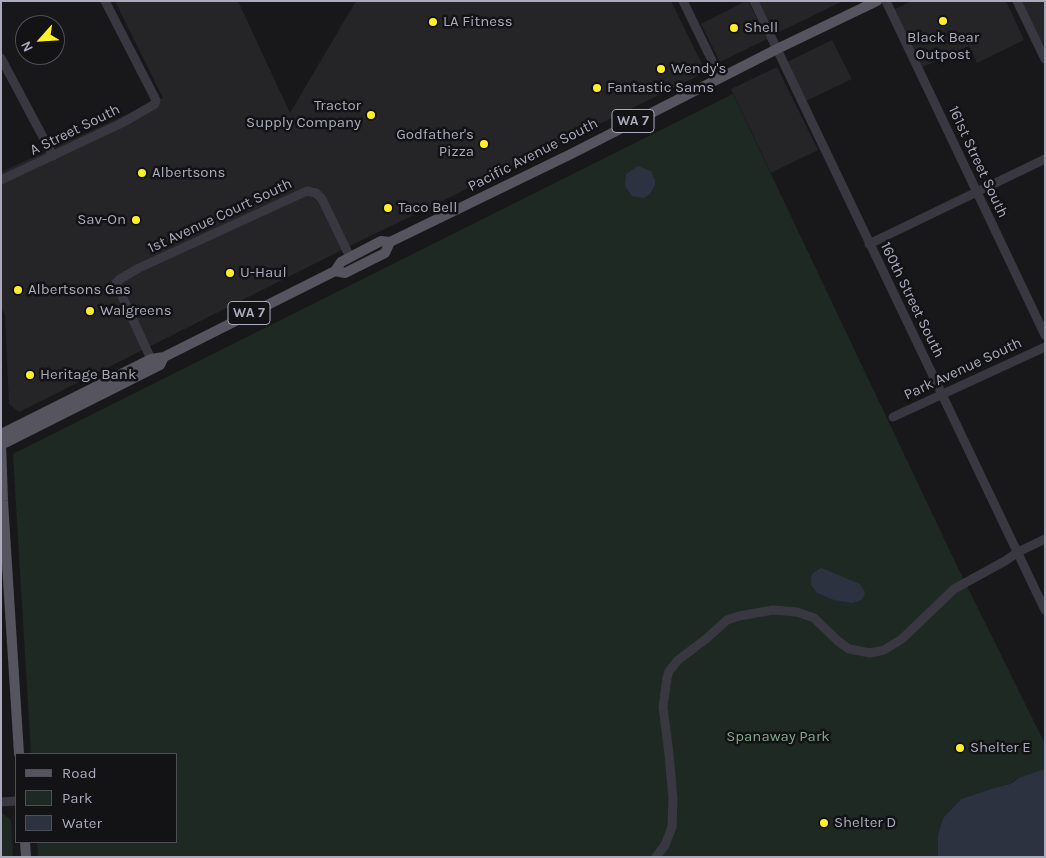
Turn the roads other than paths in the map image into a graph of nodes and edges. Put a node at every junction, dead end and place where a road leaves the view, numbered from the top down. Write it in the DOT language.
graph roads {
  1 [pos="105,1"];
  2 [pos="683,1"];
  3 [pos="754,1"];
  4 [pos="877,1"];
  5 [pos="886,1"];
  6 [pos="1017,1"];
  7 [pos="777,49"];
  8 [pos="1,58"];
  9 [pos="1045,59"];
  10 [pos="720,77"];
  11 [pos="53,156"];
  12 [pos="1045,159"];
  13 [pos="1,180"];
  14 [pos="976,191"];
  15 [pos="390,242"];
  16 [pos="869,244"];
  17 [pos="350,257"];
  18 [pos="335,272"];
  19 [pos="1045,335"];
  20 [pos="1045,347"];
  21 [pos="164,357"];
  22 [pos="151,359"];
  23 [pos="941,394"];
  24 [pos="894,417"];
  25 [pos="1,434"];
  26 [pos="1,444"];
  27 [pos="1045,539"];
  28 [pos="1018,552"];
  29 [pos="1045,610"];
  30 [pos="20,753"];
  31 [pos="15,801"];
  32 [pos="1,802"];
  33 [pos="25,843"];
  34 [pos="26,857"];
  35 [pos="656,857"];
  1 -- 11 [label="street, A Street South"];
  2 -- 10 [label="street"];
  3 -- 7 [label="street, 160th Street South"];
  4 -- 7 [label="main road, Pacific Avenue South / WA 7"];
  5 -- 14 [label="street, 161st Street South"];
  6 -- 9 [label="street"];
  7 -- 10 [label="main road, Pacific Avenue South / WA 7"];
  7 -- 16 [label="street, 160th Street South"];
  8 -- 11 [label="street"];
  10 -- 15 [label="main road, Pacific Avenue South / WA 7"];
  11 -- 13 [label="street, A Street South"];
  12 -- 14 [label="street"];
  14 -- 16 [label="street"];
  14 -- 19 [label="street, 161st Street South"];
  15 -- 17 [label="main road, Pacific Avenue South / WA 7"];
  15 -- 18 [label="main road, Pacific Avenue South / WA 7"];
  16 -- 23 [label="street, 160th Street South"];
  17 -- 18 [label="main road, Pacific Avenue South / WA 7"];
  17 -- 22 [label="street, 1st Avenue Court South"];
  18 -- 21 [label="main road, Pacific Avenue South / WA 7"];
  20 -- 23 [label="street, Park Avenue South"];
  21 -- 22 [label="main road, Pacific Avenue South / WA 7"];
  21 -- 26 [label="main road, Pacific Avenue South / WA 7"];
  22 -- 25 [label="main road, Pacific Avenue South / WA 7"];
  23 -- 24 [label="street, Park Avenue South"];
  23 -- 28 [label="street, 160th Street South"];
  26 -- 30 [label="main road"];
  27 -- 28 [label="street"];
  28 -- 29 [label="street, 160th Street South"];
  28 -- 35 [label="street"];
  31 -- 32 [label="street"];
  33 -- 34 [label="main road"];
}
